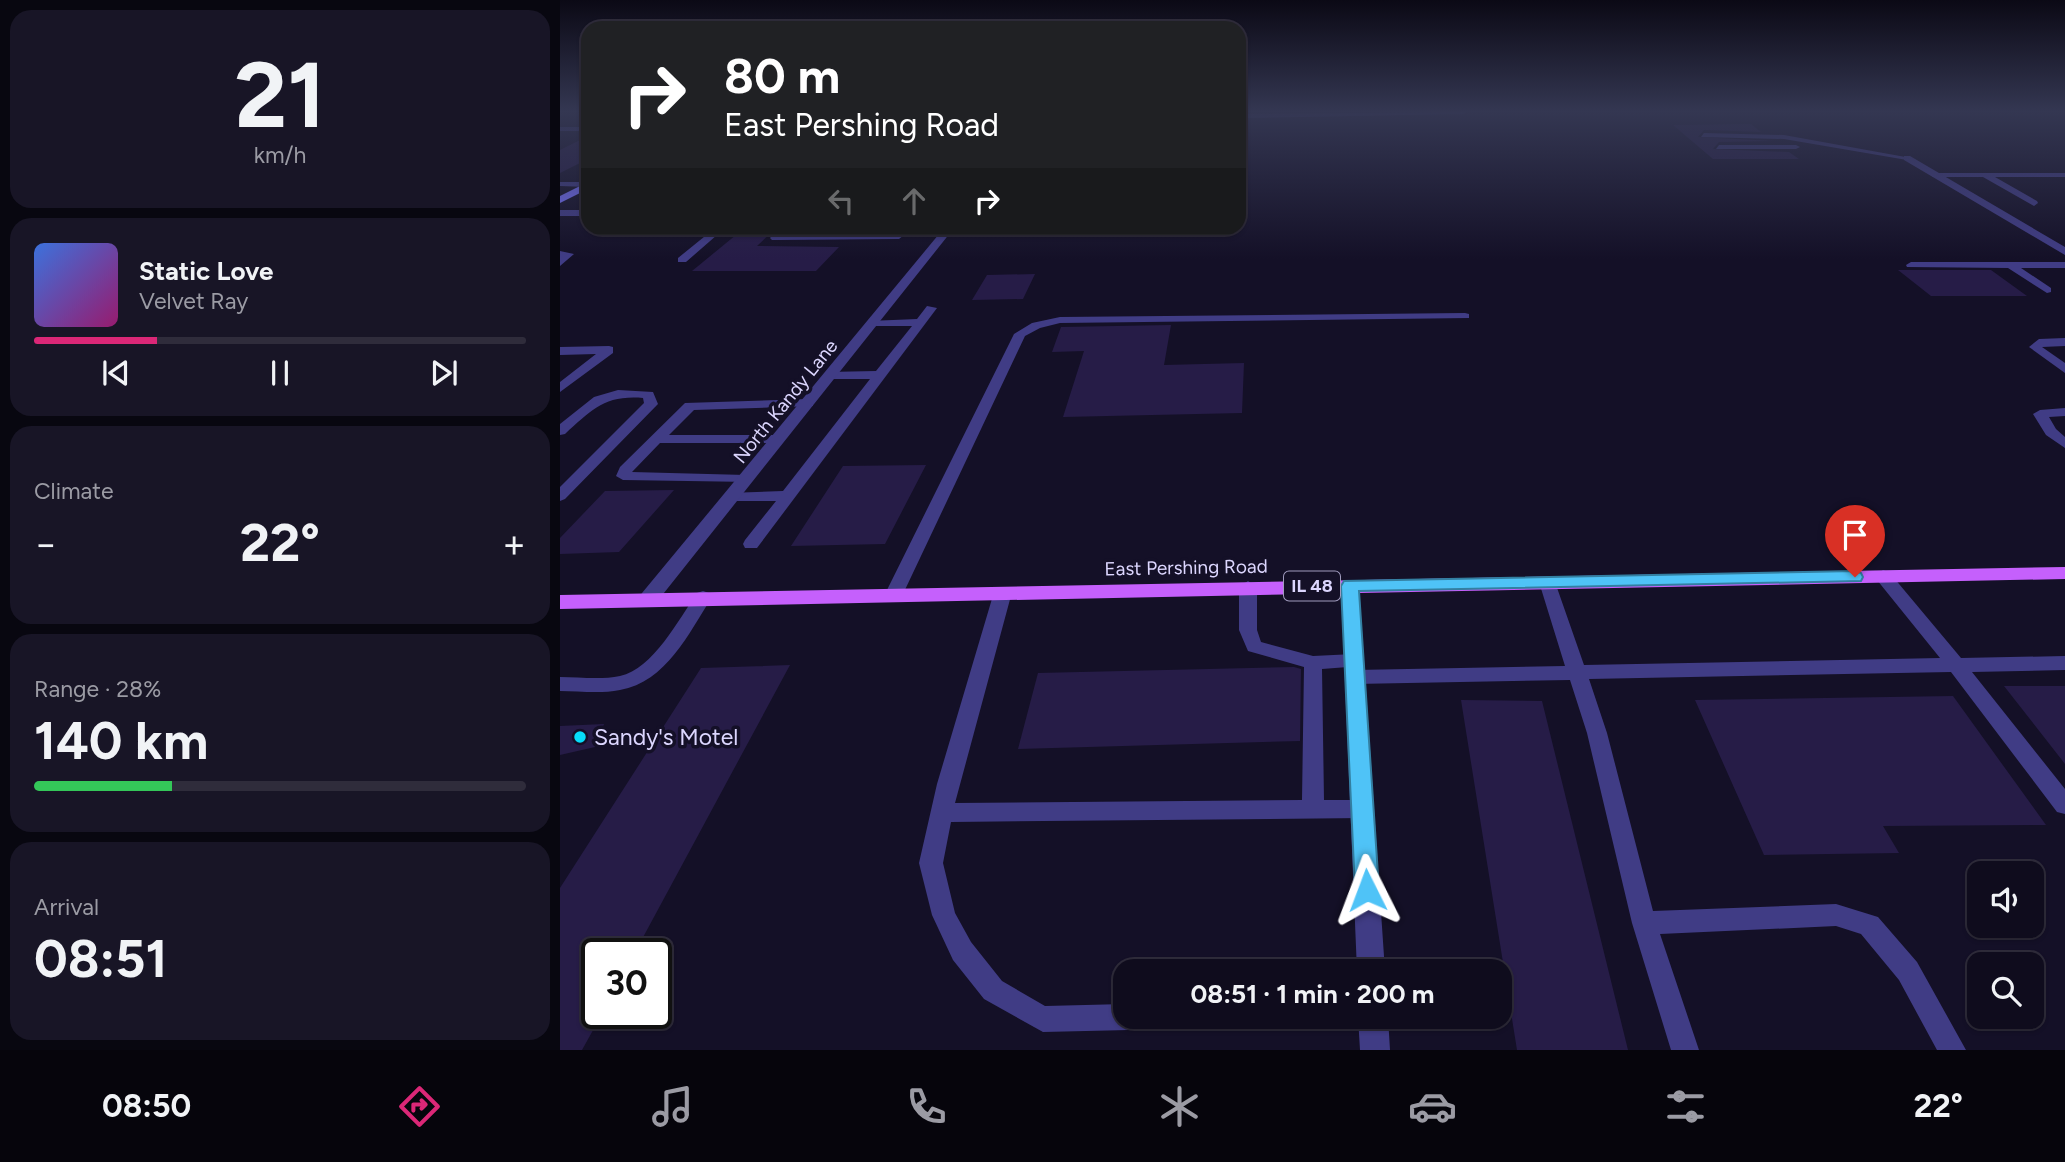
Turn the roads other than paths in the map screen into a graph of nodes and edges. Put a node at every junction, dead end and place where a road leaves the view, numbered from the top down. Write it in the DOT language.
graph roads {
  1 [pos="1912,161"];
  2 [pos="2065,174"];
  3 [pos="1935,175"];
  4 [pos="1984,175"];
  5 [pos="560,184"];
  6 [pos="581,185"];
  7 [pos="581,189"];
  8 [pos="560,200"];
  9 [pos="2034,203"];
  10 [pos="560,213"];
  11 [pos="581,213"];
  12 [pos="712,235"];
  13 [pos="778,235"];
  14 [pos="900,235"];
  15 [pos="942,235"];
  16 [pos="2065,252"];
  17 [pos="560,254"];
  18 [pos="682,260"];
  19 [pos="560,262"];
  20 [pos="1911,265"];
  21 [pos="2010,265"];
  22 [pos="2065,265"];
  23 [pos="2047,290"];
  24 [pos="930,308"];
  25 [pos="1465,316"];
  26 [pos="919,322"];
  27 [pos="873,323"];
  28 [pos="2065,342"];
  29 [pos="560,351"];
  30 [pos="2065,369"];
  31 [pos="831,375"];
  32 [pos="879,375"];
  33 [pos="560,388"];
  34 [pos="807,403"];
  35 [pos="2065,412"];
  36 [pos="560,431"];
  37 [pos="655,439"];
  38 [pos="778,439"];
  39 [pos="2065,444"];
  40 [pos="746,478"];
  41 [pos="560,496"];
  42 [pos="732,496"];
  43 [pos="787,496"];
  44 [pos="751,544"];
  45 [pos="2065,573"];
  46 [pos="1883,576"];
  47 [pos="1547,582"];
  48 [pos="1350,586"];
  49 [pos="1248,587"];
  50 [pos="1003,592"];
  51 [pos="894,594"];
  52 [pos="703,597"];
  53 [pos="649,598"];
  54 [pos="560,601"];
  55 [pos="1313,663"];
  56 [pos="2065,663"];
  57 [pos="1956,665"];
  58 [pos="1355,669"];
  59 [pos="1578,674"];
  60 [pos="560,684"];
  61 [pos="2065,804"];
  62 [pos="1363,809"];
  63 [pos="1313,810"];
  64 [pos="942,813"];
  65 [pos="1644,923"];
  66 [pos="1370,959"];
  67 [pos="1113,1017"];
  68 [pos="1374,1029"];
  69 [pos="1375,1050"];
  70 [pos="1685,1050"];
  71 [pos="1952,1050"];
  1 -- 3 [label="street"];
  2 -- 4 [label="lane"];
  3 -- 4 [label="lane"];
  3 -- 16 [label="street"];
  4 -- 9 [label="lane"];
  5 -- 6 [label="lane"];
  7 -- 8 [label="street"];
  10 -- 11 [label="street"];
  12 -- 18 [label="lane"];
  13 -- 14 [label="lane"];
  15 -- 27 [label="street, North Kandy Lane"];
  17 -- 19 [label="lane"];
  20 -- 21 [label="lane"];
  21 -- 22 [label="lane"];
  21 -- 23 [label="lane"];
  24 -- 26 [label="lane"];
  25 -- 51 [label="lane"];
  26 -- 27 [label="lane"];
  26 -- 32 [label="lane"];
  27 -- 31 [label="street, North Kandy Lane"];
  28 -- 30 [label="lane"];
  29 -- 33 [label="lane"];
  31 -- 32 [label="lane"];
  31 -- 34 [label="street, North Kandy Lane"];
  32 -- 43 [label="lane"];
  34 -- 37 [label="lane"];
  34 -- 38 [label="street, North Kandy Lane"];
  35 -- 39 [label="lane"];
  36 -- 41 [label="lane"];
  37 -- 38 [label="lane"];
  37 -- 40 [label="lane"];
  38 -- 40 [label="street, North Kandy Lane"];
  40 -- 42 [label="street, North Kandy Lane"];
  42 -- 43 [label="lane"];
  42 -- 53 [label="street, North Kandy Lane"];
  43 -- 44 [label="lane"];
  45 -- 46 [label="main road, East Pershing Road / IL 48"];
  46 -- 47 [label="main road, East Pershing Road / IL 48"];
  46 -- 57 [label="lane"];
  47 -- 48 [label="main road, East Pershing Road / IL 48"];
  47 -- 59 [label="lane"];
  48 -- 49 [label="main road, East Pershing Road / IL 48"];
  48 -- 58 [label="street"];
  49 -- 50 [label="main road, East Pershing Road / IL 48"];
  49 -- 55 [label="lane"];
  50 -- 51 [label="main road, East Pershing Road / IL 48"];
  50 -- 64 [label="lane"];
  51 -- 52 [label="main road, East Pershing Road / IL 48"];
  52 -- 53 [label="main road, East Pershing Road / IL 48"];
  52 -- 60 [label="lane"];
  53 -- 54 [label="main road, East Pershing Road / IL 48"];
  55 -- 58 [label="lane"];
  55 -- 63 [label="lane"];
  56 -- 57 [label="lane"];
  57 -- 59 [label="lane"];
  57 -- 61 [label="lane"];
  58 -- 59 [label="lane"];
  58 -- 62 [label="street"];
  59 -- 65 [label="lane"];
  62 -- 63 [label="lane"];
  62 -- 66 [label="street"];
  63 -- 64 [label="lane"];
  64 -- 67 [label="lane"];
  65 -- 70 [label="lane"];
  65 -- 71 [label="lane"];
  68 -- 69 [label="street"];
}
